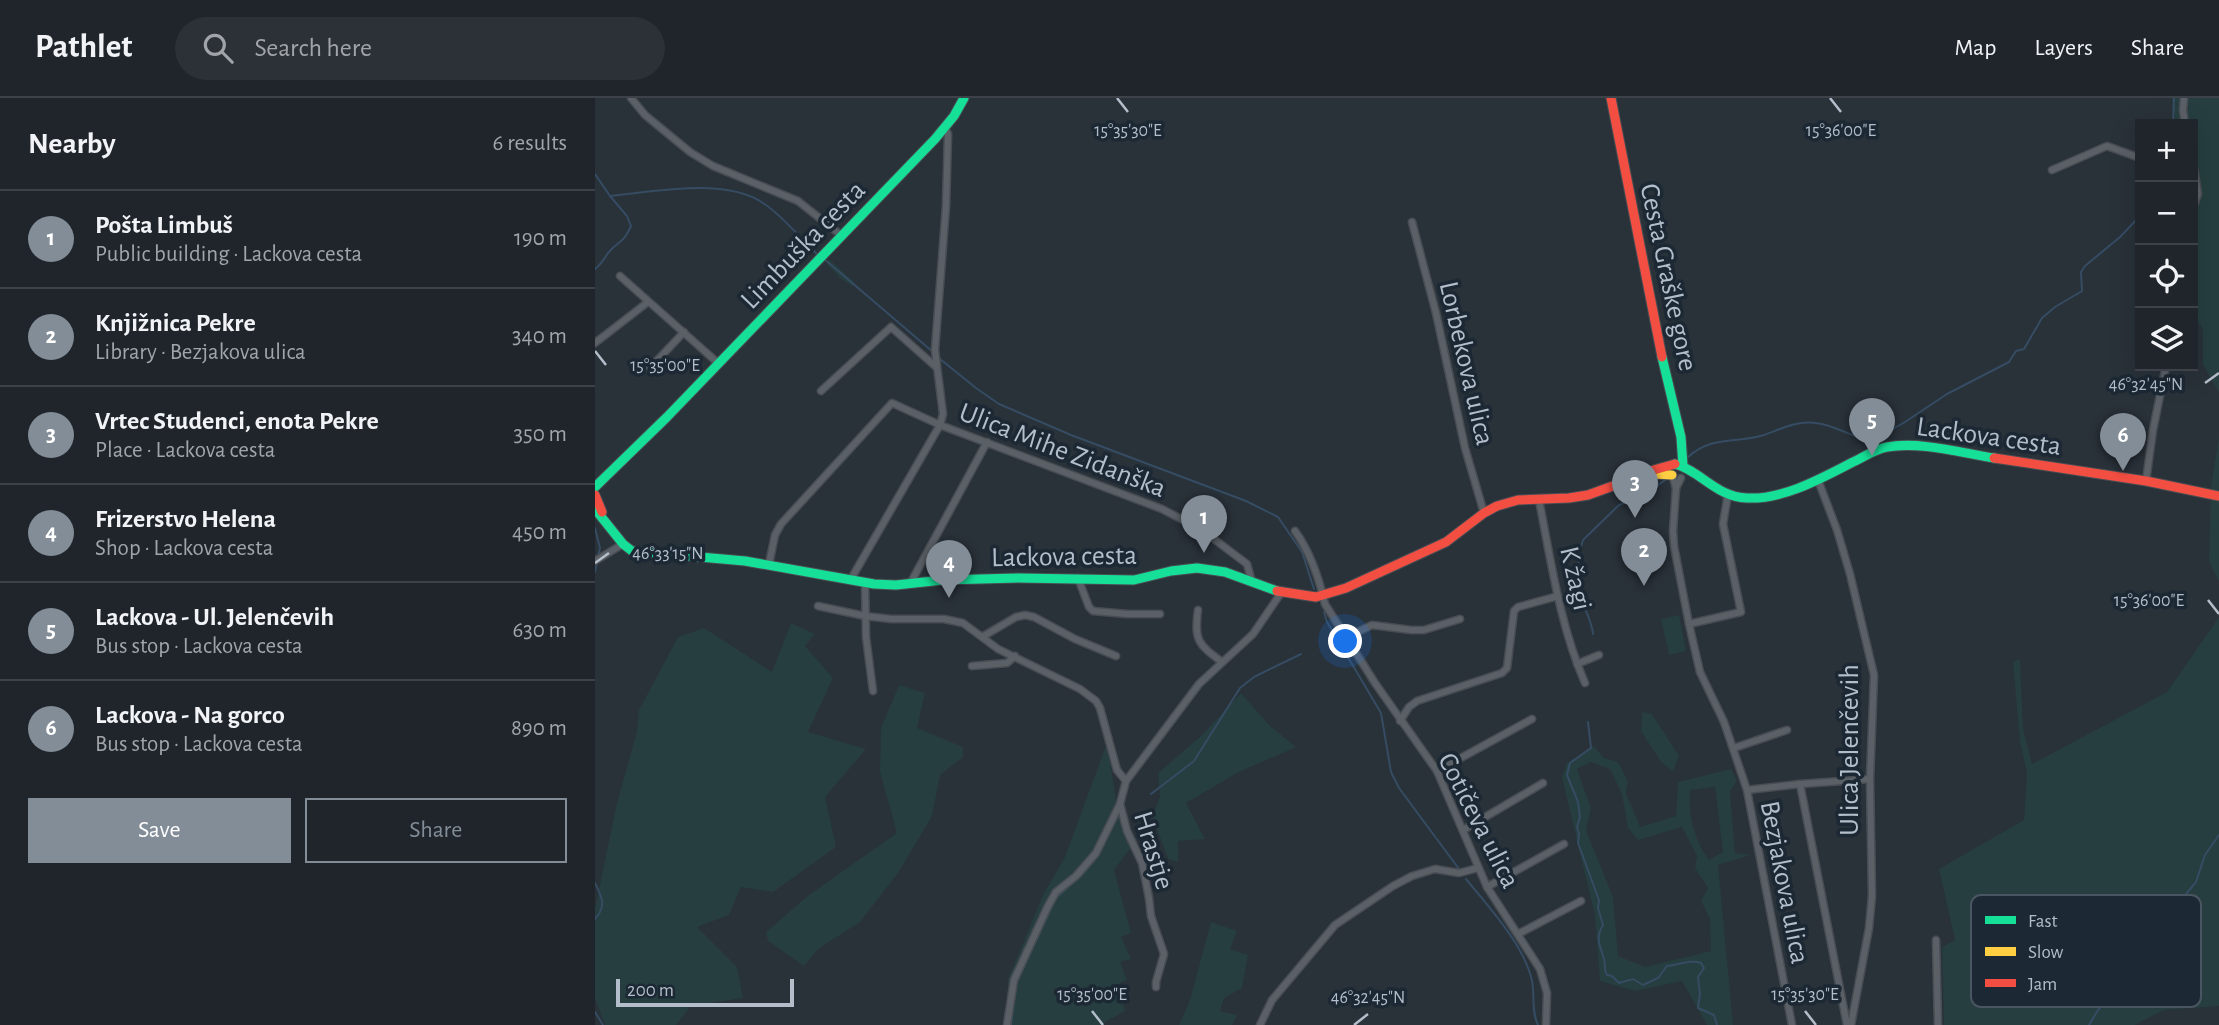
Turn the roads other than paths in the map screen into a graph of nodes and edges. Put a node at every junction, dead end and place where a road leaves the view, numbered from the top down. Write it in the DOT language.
graph roads {
  1 [pos="631,98"];
  2 [pos="964,98"];
  3 [pos="1611,98"];
  4 [pos="2184,98"];
  5 [pos="2184,119"];
  6 [pos="945,128"];
  7 [pos="2135,156"];
  8 [pos="2052,170"];
  9 [pos="1412,222"];
  10 [pos="842,236"];
  11 [pos="620,276"];
  12 [pos="648,302"];
  13 [pos="684,332"];
  14 [pos="595,343"];
  15 [pos="718,363"];
  16 [pos="936,367"];
  17 [pos="649,369"];
  18 [pos="2166,371"];
  19 [pos="821,391"];
  20 [pos="940,425"];
  21 [pos="987,442"];
  22 [pos="627,455"];
  23 [pos="1678,471"];
  24 [pos="595,476"];
  25 [pos="1818,480"];
  26 [pos="2146,481"];
  27 [pos="595,487"];
  28 [pos="1728,494"];
  29 [pos="595,495"];
  30 [pos="2219,496"];
  31 [pos="1539,500"];
  32 [pos="595,509"];
  33 [pos="1484,513"];
  34 [pos="605,520"];
  35 [pos="1295,531"];
  36 [pos="623,544"];
  37 [pos="595,560"];
  38 [pos="769,564"];
  39 [pos="1078,578"];
  40 [pos="851,579"];
  41 [pos="865,582"];
  42 [pos="1252,582"];
  43 [pos="910,584"];
  44 [pos="1281,593"];
  45 [pos="1323,596"];
  46 [pos="1558,596"];
  47 [pos="818,606"];
  48 [pos="1198,610"];
  49 [pos="1160,614"];
  50 [pos="865,616"];
  51 [pos="1459,619"];
  52 [pos="1689,624"];
  53 [pos="982,637"];
  54 [pos="1347,637"];
  55 [pos="1599,655"];
  56 [pos="1015,656"];
  57 [pos="1117,656"];
  58 [pos="1222,663"];
  59 [pos="1577,664"];
  60 [pos="972,666"];
  61 [pos="1585,683"];
  62 [pos="873,691"];
  63 [pos="1532,719"];
  64 [pos="1400,720"];
  65 [pos="1787,730"];
  66 [pos="1734,748"];
  67 [pos="1437,771"];
  68 [pos="1870,779"];
  69 [pos="1126,781"];
  70 [pos="1543,783"];
  71 [pos="1800,783"];
  72 [pos="1747,790"];
  73 [pos="1120,804"];
  74 [pos="1463,830"];
  75 [pos="1564,844"];
  76 [pos="1478,868"];
  77 [pos="1487,887"];
  78 [pos="1581,901"];
  79 [pos="1518,934"];
  80 [pos="1935,940"];
  81 [pos="1156,987"];
  82 [pos="1007,1025"];
  83 [pos="1260,1025"];
  84 [pos="1546,1025"];
  85 [pos="1792,1025"];
  86 [pos="1849,1025"];
  87 [pos="1938,1025"];
  1 -- 10 [label="street"];
  2 -- 6 [label="street, Limbuška cesta"];
  3 -- 23 [label="street, Cesta Graške gore"];
  4 -- 5 [label="street"];
  6 -- 10 [label="street, Limbuška cesta"];
  6 -- 16 [label="street, Ulica Mihe Zidanška"];
  7 -- 8 [label="street"];
  9 -- 33 [label="street, Lorbekova ulica"];
  10 -- 15 [label="street, Limbuška cesta"];
  11 -- 12 [label="street"];
  12 -- 13 [label="street"];
  12 -- 14 [label="street"];
  13 -- 15 [label="street"];
  13 -- 17 [label="street"];
  15 -- 22 [label="street, Limbuška cesta"];
  16 -- 19 [label="street"];
  16 -- 20 [label="street, Ulica Mihe Zidanška"];
  18 -- 26 [label="street"];
  20 -- 21 [label="street, Ulica Mihe Zidanška"];
  20 -- 38 [label="street"];
  20 -- 40 [label="street"];
  21 -- 42 [label="street, Ulica Mihe Zidanška"];
  21 -- 43 [label="street"];
  22 -- 24 [label="street"];
  22 -- 27 [label="street"];
  23 -- 28 [label="street, Lackova cesta"];
  23 -- 31 [label="street, Lackova cesta"];
  23 -- 52 [label="street, Bezjakova ulica"];
  25 -- 26 [label="street, Lackova cesta"];
  25 -- 28 [label="street, Lackova cesta"];
  25 -- 68 [label="street, Ulica Jelenčevih"];
  26 -- 30 [label="street, Lackova cesta"];
  28 -- 52 [label="street"];
  29 -- 34 [label="street"];
  31 -- 33 [label="street, Lackova cesta"];
  31 -- 46 [label="street, K žagi"];
  32 -- 34 [label="street"];
  33 -- 45 [label="street, Lackova cesta"];
  34 -- 36 [label="street"];
  35 -- 45 [label="street, Cotičeva ulica"];
  36 -- 37 [label="street"];
  36 -- 38 [label="street, Lackova cesta"];
  38 -- 40 [label="street, Lackova cesta"];
  39 -- 42 [label="street, Lackova cesta"];
  39 -- 43 [label="street, Lackova cesta"];
  39 -- 49 [label="street"];
  40 -- 41 [label="street, Lackova cesta"];
  41 -- 43 [label="street, Lackova cesta"];
  41 -- 50 [label="street"];
  42 -- 44 [label="street, Lackova cesta"];
  44 -- 45 [label="street, Lackova cesta"];
  44 -- 58 [label="street"];
  45 -- 54 [label="street, Cotičeva ulica"];
  46 -- 59 [label="street, K žagi"];
  46 -- 64 [label="street"];
  47 -- 50 [label="street"];
  48 -- 58 [label="street"];
  50 -- 53 [label="street"];
  50 -- 62 [label="street"];
  51 -- 54 [label="street"];
  52 -- 66 [label="street, Bezjakova ulica"];
  53 -- 56 [label="street"];
  53 -- 57 [label="street"];
  54 -- 64 [label="street, Cotičeva ulica"];
  55 -- 59 [label="street"];
  56 -- 60 [label="street"];
  56 -- 69 [label="street"];
  58 -- 69 [label="street"];
  59 -- 61 [label="street, K žagi"];
  63 -- 67 [label="street"];
  64 -- 67 [label="street, Cotičeva ulica"];
  65 -- 66 [label="street"];
  66 -- 72 [label="street, Bezjakova ulica"];
  67 -- 74 [label="street, Cotičeva ulica"];
  68 -- 71 [label="street"];
  68 -- 86 [label="street, Ulica Jelenčevih"];
  69 -- 73 [label="street"];
  70 -- 74 [label="street"];
  71 -- 72 [label="street"];
  71 -- 86 [label="street"];
  72 -- 85 [label="street, Bezjakova ulica"];
  73 -- 81 [label="street, Hrastje"];
  73 -- 82 [label="street, Hrastje"];
  74 -- 76 [label="street, Cotičeva ulica"];
  75 -- 77 [label="street"];
  76 -- 77 [label="street, Cotičeva ulica"];
  76 -- 83 [label="street"];
  77 -- 79 [label="street, Cotičeva ulica"];
  78 -- 79 [label="street"];
  79 -- 84 [label="street, Cotičeva ulica"];
  80 -- 87 [label="street"];
}
